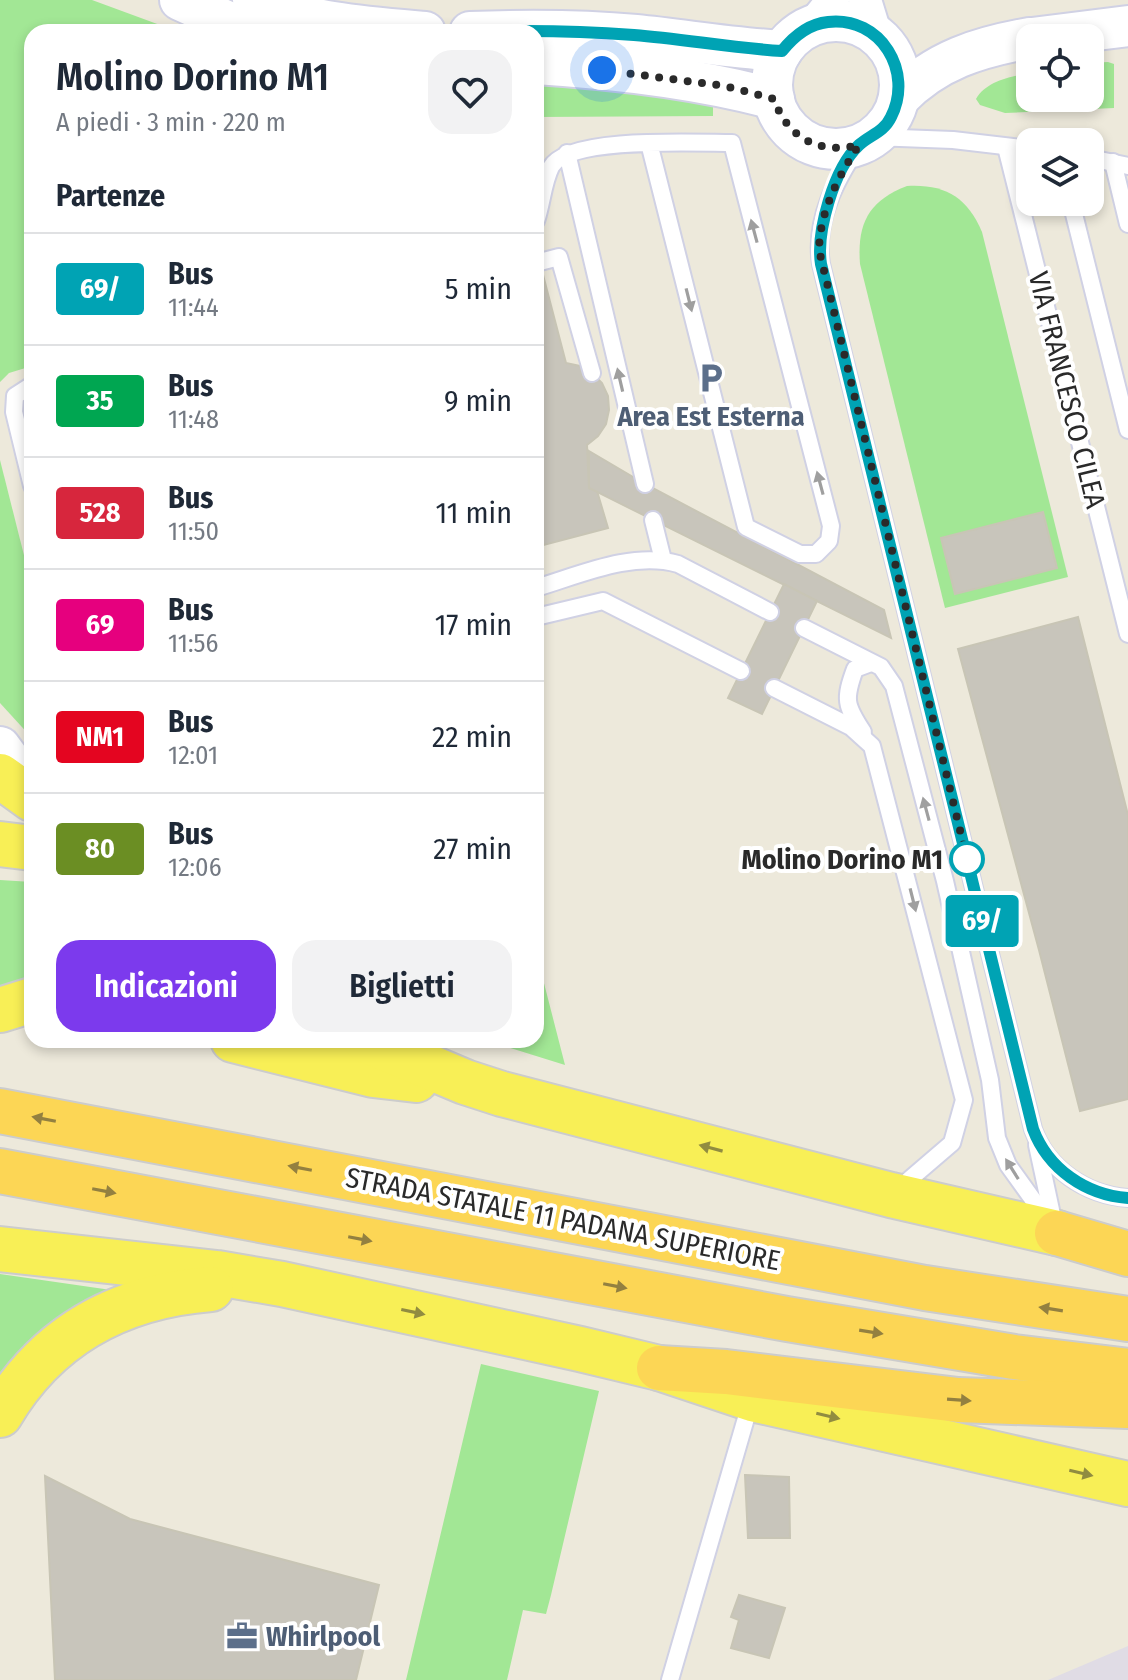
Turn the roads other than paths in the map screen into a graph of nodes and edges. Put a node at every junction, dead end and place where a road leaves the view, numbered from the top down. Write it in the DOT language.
graph roads {
  1 [pos="180,0"];
  2 [pos="253,0"];
  3 [pos="233,24"];
  4 [pos="341,24"];
  5 [pos="873,24"];
  6 [pos="809,26"];
  7 [pos="1128,26"];
  8 [pos="1104,29"];
  9 [pos="544,32"];
  10 [pos="1016,41"];
  11 [pos="973,50"];
  12 [pos="544,65"];
  13 [pos="899,98"];
  14 [pos="774,99"];
  15 [pos="866,141"];
  16 [pos="649,143"];
  17 [pos="1006,147"];
  18 [pos="1016,148"];
  19 [pos="567,153"];
  20 [pos="1120,164"];
  21 [pos="544,193"];
  22 [pos="1074,216"];
  23 [pos="1128,224"];
  24 [pos="544,261"];
  25 [pos="592,373"];
  26 [pos="24,390"];
  27 [pos="1128,430"];
  28 [pos="24,453"];
  29 [pos="645,484"];
  30 [pos="653,520"];
  31 [pos="663,560"];
  32 [pos="544,586"];
  33 [pos="770,612"];
  34 [pos="544,615"];
  35 [pos="804,628"];
  36 [pos="1128,634"];
  37 [pos="871,663"];
  38 [pos="741,671"];
  39 [pos="774,688"];
  40 [pos="872,746"];
  41 [pos="0,747"];
  42 [pos="0,776"];
  43 [pos="24,779"];
  44 [pos="24,793"];
  45 [pos="0,844"];
  46 [pos="24,847"];
  47 [pos="24,1002"];
  48 [pos="0,1010"];
  49 [pos="266,1048"];
  50 [pos="384,1048"];
  51 [pos="450,1076"];
  52 [pos="0,1111"];
  53 [pos="1033,1129"];
  54 [pos="0,1171"];
  55 [pos="891,1195"];
  56 [pos="1128,1198"];
  57 [pos="1057,1233"];
  58 [pos="1128,1238"];
  59 [pos="4,1247"];
  60 [pos="1128,1254"];
  61 [pos="282,1284"];
  62 [pos="1128,1319"];
  63 [pos="659,1368"];
  64 [pos="1128,1371"];
  65 [pos="752,1399"];
  66 [pos="1128,1406"];
  67 [pos="0,1415"];
  68 [pos="1128,1484"];
  69 [pos="669,1678"];
  1 -- 3 [label="street"];
  2 -- 4 [label="street"];
  5 -- 6 [label="street"];
  5 -- 11 [label="street"];
  5 -- 13 [label="street"];
  6 -- 9 [label="street"];
  6 -- 14 [label="street"];
  7 -- 8 [label="street"];
  10 -- 11 [label="street"];
  11 -- 13 [label="street"];
  12 -- 14 [label="street"];
  13 -- 15 [label="street"];
  14 -- 15 [label="street"];
  15 -- 17 [label="lane"];
  15 -- 53 [label="lane"];
  16 -- 16 [label="lane, one-way"];
  16 -- 19 [label="lane"];
  17 -- 18 [label="lane"];
  17 -- 36 [label="lane, VIA FRANCESCO CILEA"];
  19 -- 21 [label="lane"];
  29 -- 19 [label="lane, one-way"];
  20 -- 23 [label="lane"];
  22 -- 27 [label="lane, VIA FRANCESCO CILEA"];
  24 -- 25 [label="lane"];
  26 -- 28 [label="lane"];
  30 -- 31 [label="lane"];
  31 -- 32 [label="lane"];
  31 -- 33 [label="lane"];
  34 -- 38 [label="lane"];
  35 -- 37 [label="lane"];
  37 -- 40 [label="lane"];
  57 -- 37 [label="lane, one-way"];
  39 -- 40 [label="lane"];
  40 -- 55 [label="lane, one-way"];
  41 -- 43 [label="street"];
  42 -- 44 [label="main road"];
  45 -- 46 [label="main road"];
  47 -- 48 [label="main road"];
  49 -- 51 [label="main road"];
  50 -- 51 [label="main road"];
  55 -- 51 [label="main road, one-way"];
  62 -- 52 [label="highway, STRADA STATALE 11 PADANA SUPERIORE, one-way"];
  53 -- 56 [label="lane"];
  53 -- 57 [label="lane"];
  54 -- 64 [label="highway, STRADA STATALE 11 PADANA SUPERIORE, one-way"];
  55 -- 57 [label="main road"];
  57 -- 58 [label="lane"];
  57 -- 60 [label="highway"];
  59 -- 61 [label="main road"];
  61 -- 63 [label="main road, one-way"];
  61 -- 67 [label="main road"];
  63 -- 65 [label="main road"];
  63 -- 66 [label="highway, one-way"];
  65 -- 68 [label="main road, one-way"];
  65 -- 69 [label="lane"];
}
